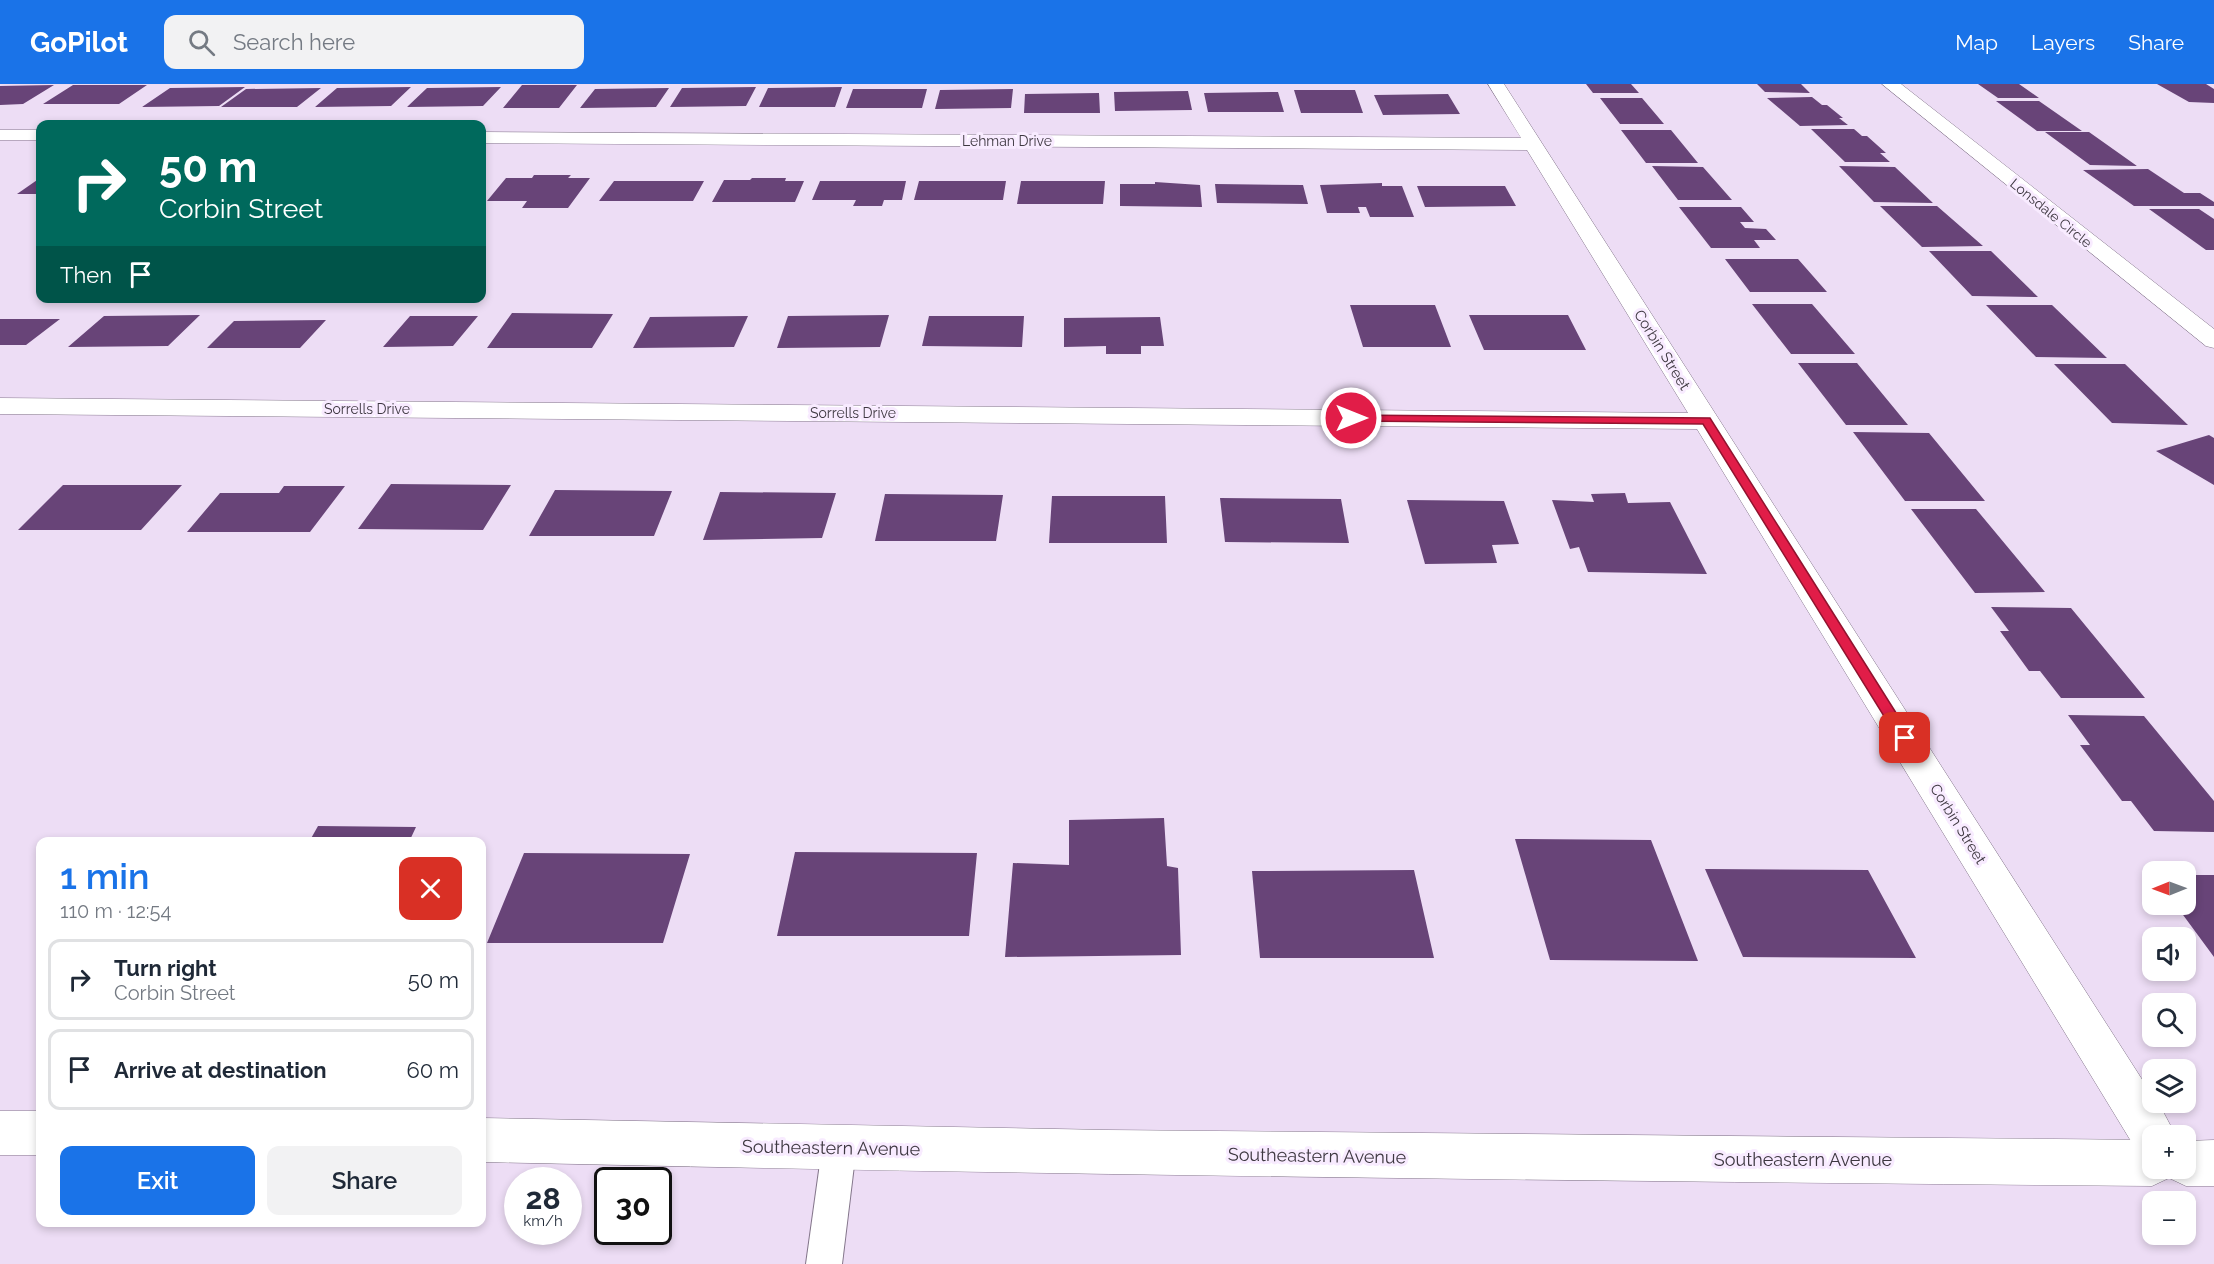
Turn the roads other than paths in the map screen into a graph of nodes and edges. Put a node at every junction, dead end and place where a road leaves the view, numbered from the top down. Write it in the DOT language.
graph roads {
  1 [pos="1496,84"];
  2 [pos="1890,84"];
  3 [pos="0,135"];
  4 [pos="36,135"];
  5 [pos="486,138"];
  6 [pos="1533,144"];
  7 [pos="2214,342"];
  8 [pos="0,406"];
  9 [pos="1706,421"];
  10 [pos="2146,1125"];
  11 [pos="0,1133"];
  12 [pos="36,1133"];
  13 [pos="486,1140"];
  14 [pos="839,1149"];
  15 [pos="2142,1163"];
  16 [pos="2196,1163"];
  17 [pos="2214,1163"];
  18 [pos="824,1264"];
  1 -- 6 [label="street, Corbin Street"];
  2 -- 7 [label="street, Lonsdale Circle"];
  3 -- 4 [label="street"];
  5 -- 6 [label="street, Lehman Drive"];
  6 -- 9 [label="street, Corbin Street"];
  8 -- 9 [label="street, Sorrells Drive"];
  9 -- 10 [label="street, Corbin Street"];
  11 -- 12 [label="street"];
  13 -- 14 [label="street, Southeastern Avenue"];
  14 -- 15 [label="street, Southeastern Avenue"];
  14 -- 18 [label="lane"];
  16 -- 17 [label="street"];
}
